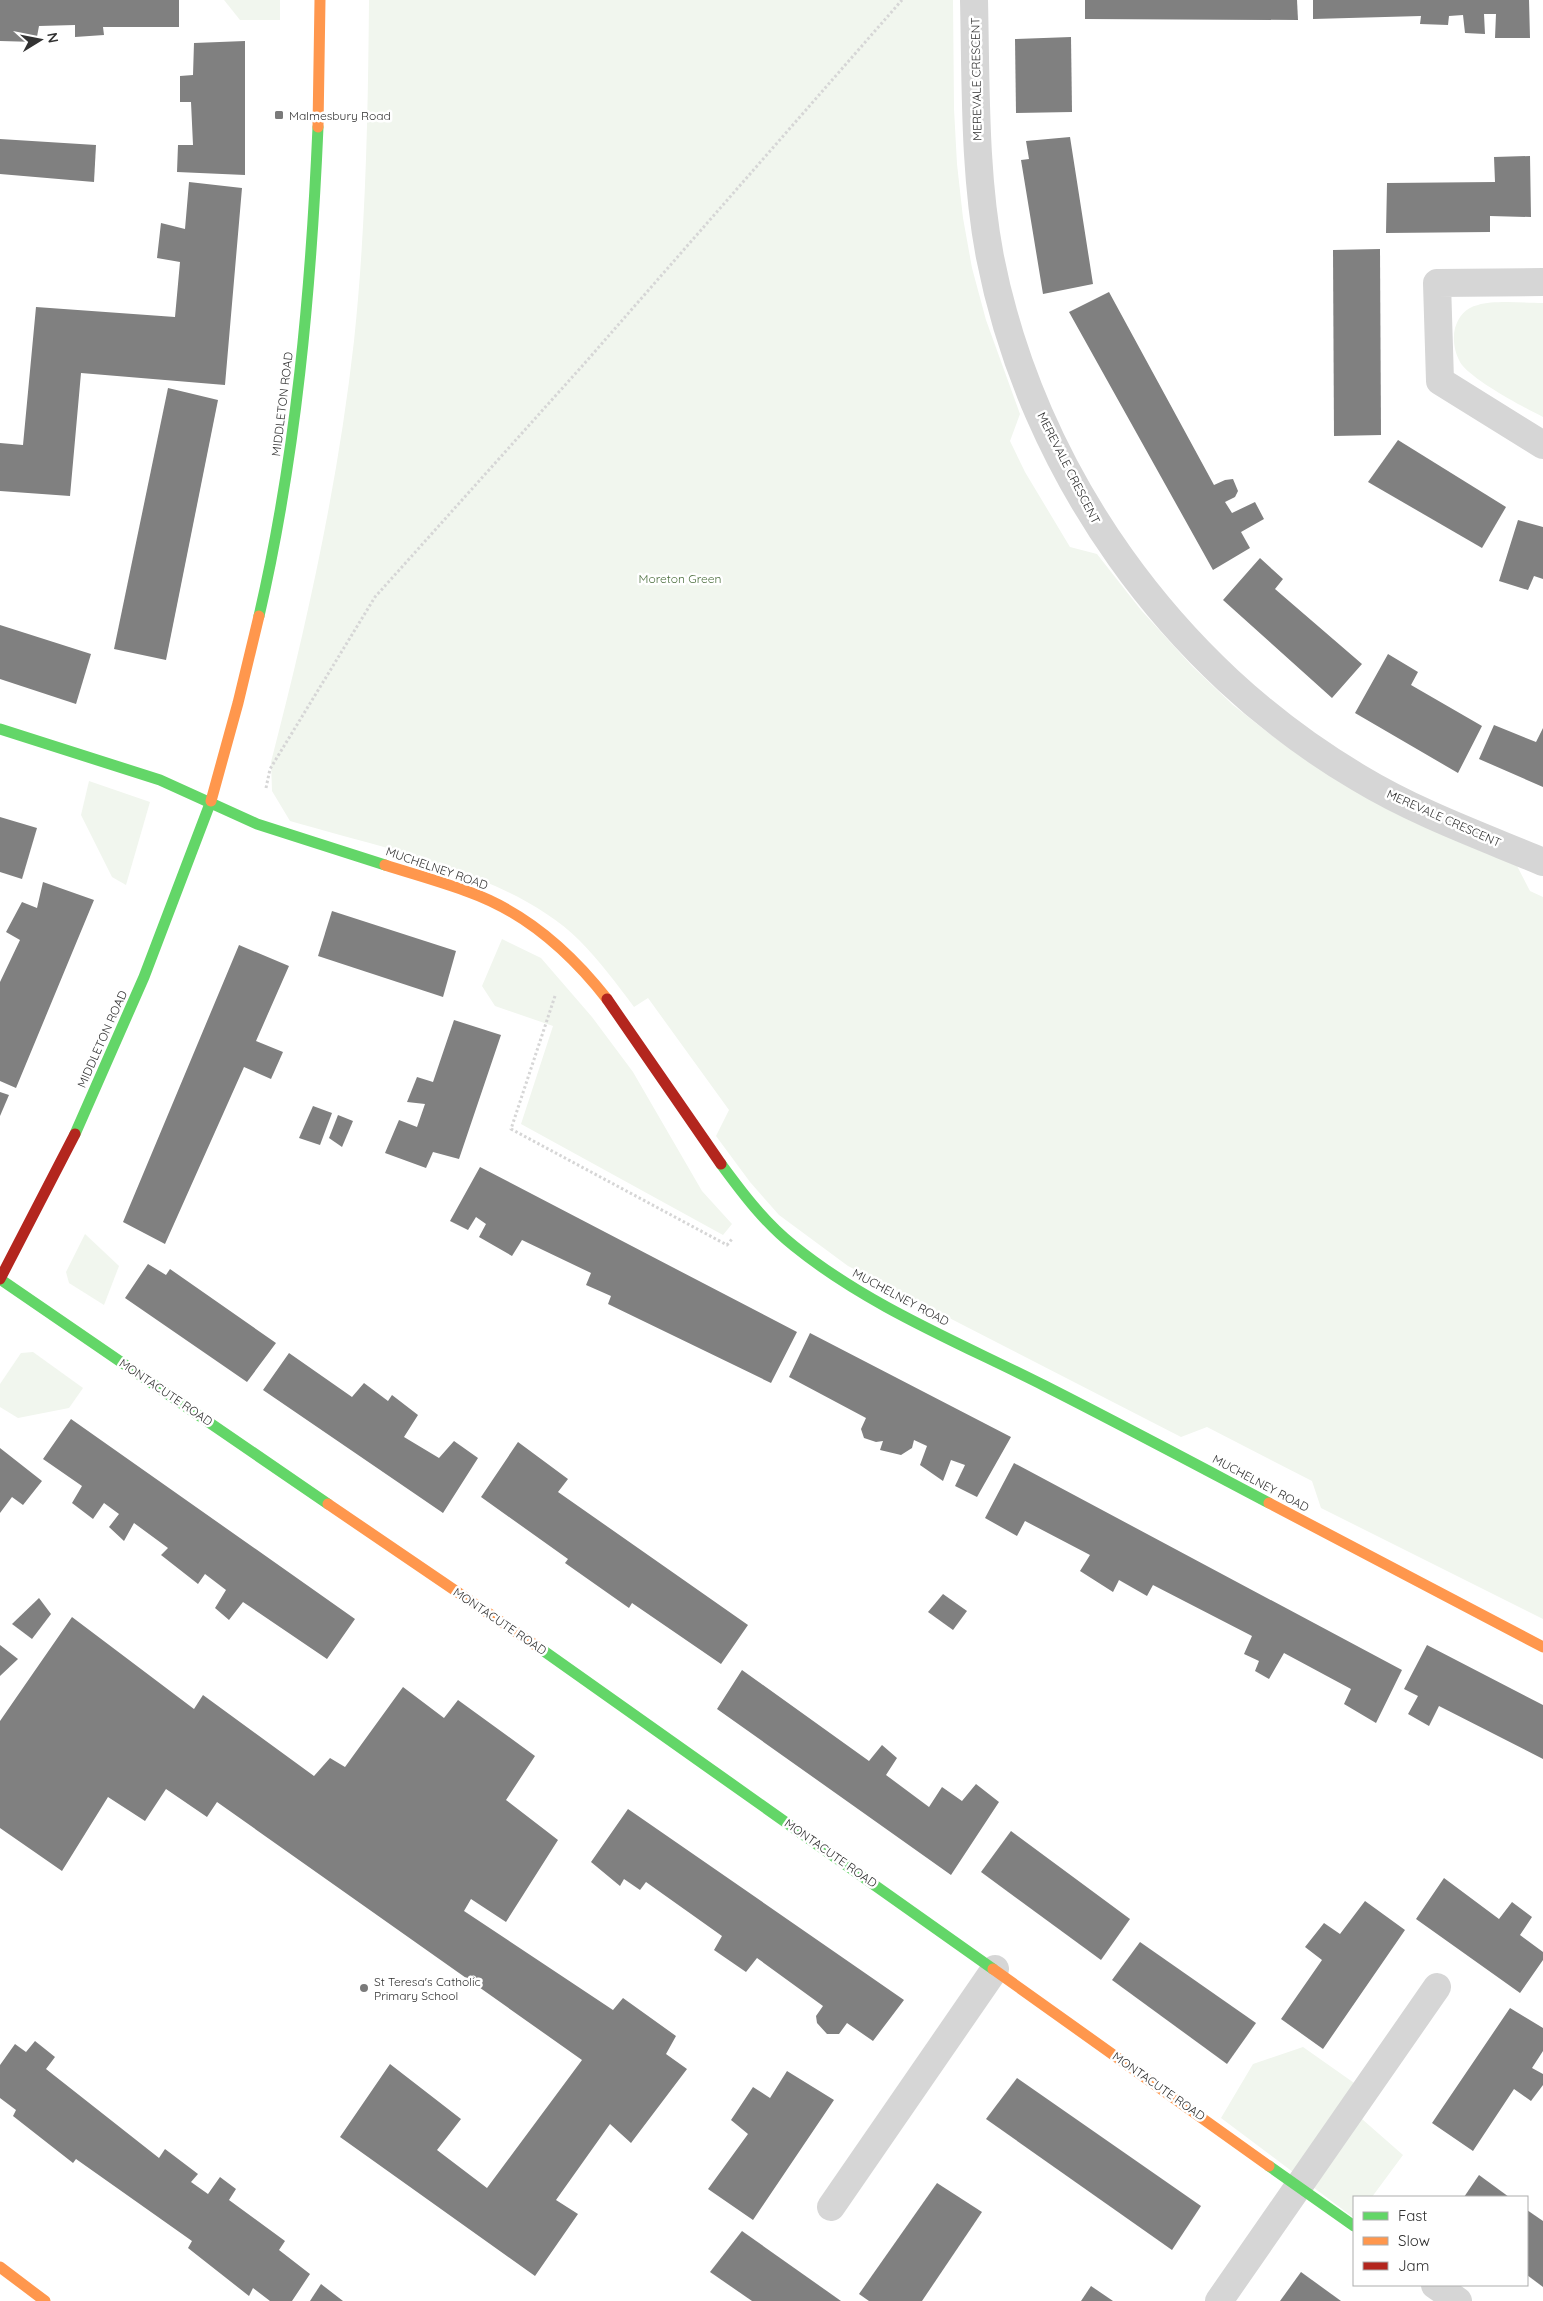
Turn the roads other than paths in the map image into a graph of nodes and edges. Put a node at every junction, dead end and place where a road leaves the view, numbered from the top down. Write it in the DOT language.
graph roads {
  1 [pos="320,0"];
  2 [pos="974,0"];
  3 [pos="1543,282"];
  4 [pos="1543,445"];
  5 [pos="0,729"];
  6 [pos="210,803"];
  7 [pos="1543,862"];
  8 [pos="0,1279"];
  9 [pos="1543,1647"];
  10 [pos="995,1969"];
  11 [pos="1437,1987"];
  12 [pos="1299,2186"];
  13 [pos="831,2207"];
  14 [pos="1353,2225"];
  15 [pos="0,2267"];
  16 [pos="1436,2286"];
  17 [pos="45,2301"];
  18 [pos="1219,2301"];
  19 [pos="1458,2301"];
  1 -- 6 [label="street, MIDDLETON ROAD"];
  2 -- 7 [label="street, MEREVALE CRESCENT"];
  3 -- 4 [label="street"];
  5 -- 6 [label="street"];
  6 -- 8 [label="street, MIDDLETON ROAD"];
  6 -- 9 [label="street, MUCHELNEY ROAD"];
  8 -- 10 [label="street, MONTACUTE ROAD"];
  10 -- 12 [label="street, MONTACUTE ROAD"];
  10 -- 13 [label="street"];
  11 -- 12 [label="street"];
  12 -- 14 [label="street, MONTACUTE ROAD"];
  12 -- 18 [label="street"];
  15 -- 17 [label="street"];
  16 -- 19 [label="street"];
}
